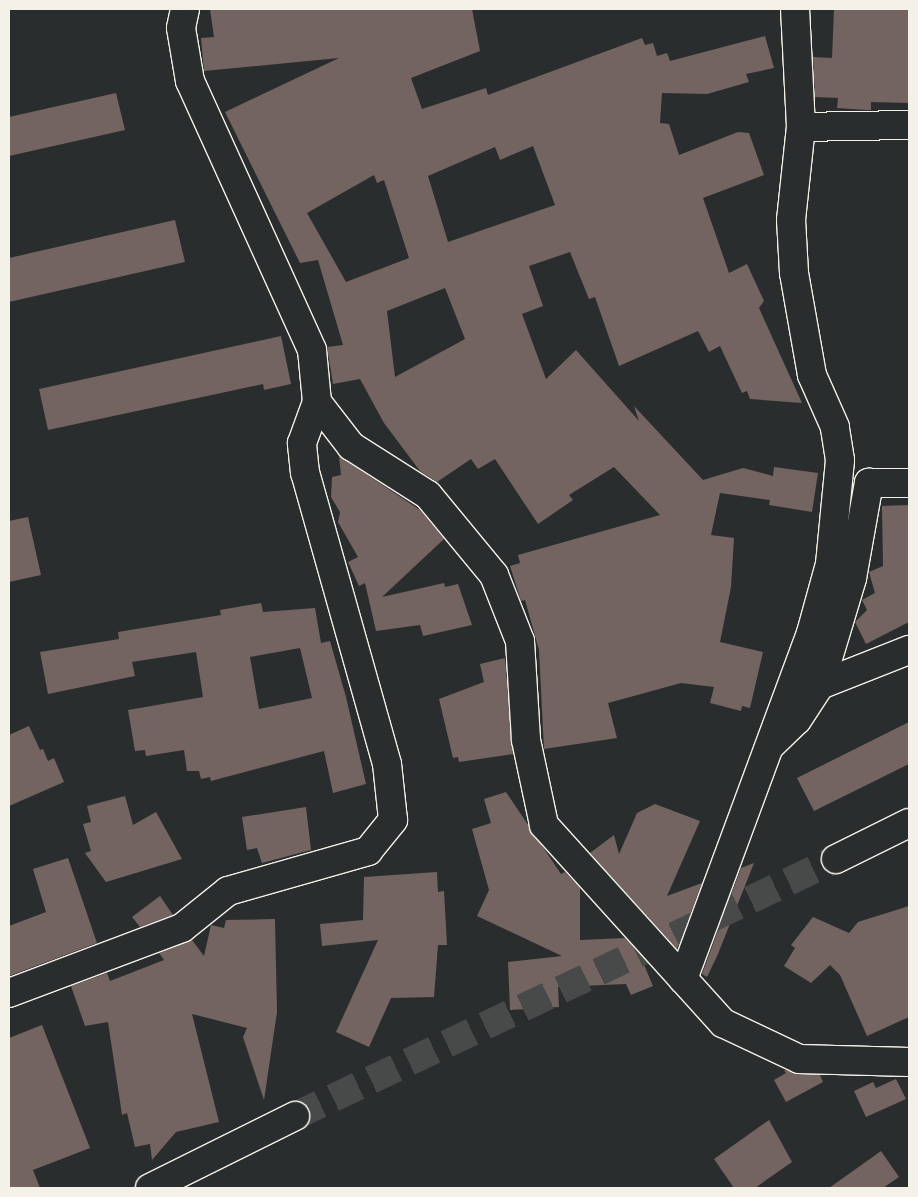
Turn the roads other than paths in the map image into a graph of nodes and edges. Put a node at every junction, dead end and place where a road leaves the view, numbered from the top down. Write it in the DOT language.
graph roads {
  1 [pos="186,9"];
  2 [pos="795,9"];
  3 [pos="909,125"];
  4 [pos="801,127"];
  5 [pos="317,402"];
  6 [pos="909,483"];
  7 [pos="909,650"];
  8 [pos="820,685"];
  9 [pos="767,749"];
  10 [pos="909,823"];
  11 [pos="836,859"];
  12 [pos="683,979"];
  13 [pos="9,993"];
  14 [pos="909,1062"];
  15 [pos="295,1116"];
  16 [pos="150,1188"];
  1 -- 5 [label="street"];
  2 -- 4 [label="street"];
  3 -- 4 [label="street"];
  4 -- 9 [label="street"];
  5 -- 12 [label="street"];
  5 -- 13 [label="street"];
  6 -- 8 [label="street"];
  7 -- 8 [label="street"];
  8 -- 9 [label="street"];
  9 -- 12 [label="street"];
  10 -- 11 [label="street"];
  12 -- 14 [label="street"];
  15 -- 16 [label="street"];
}
